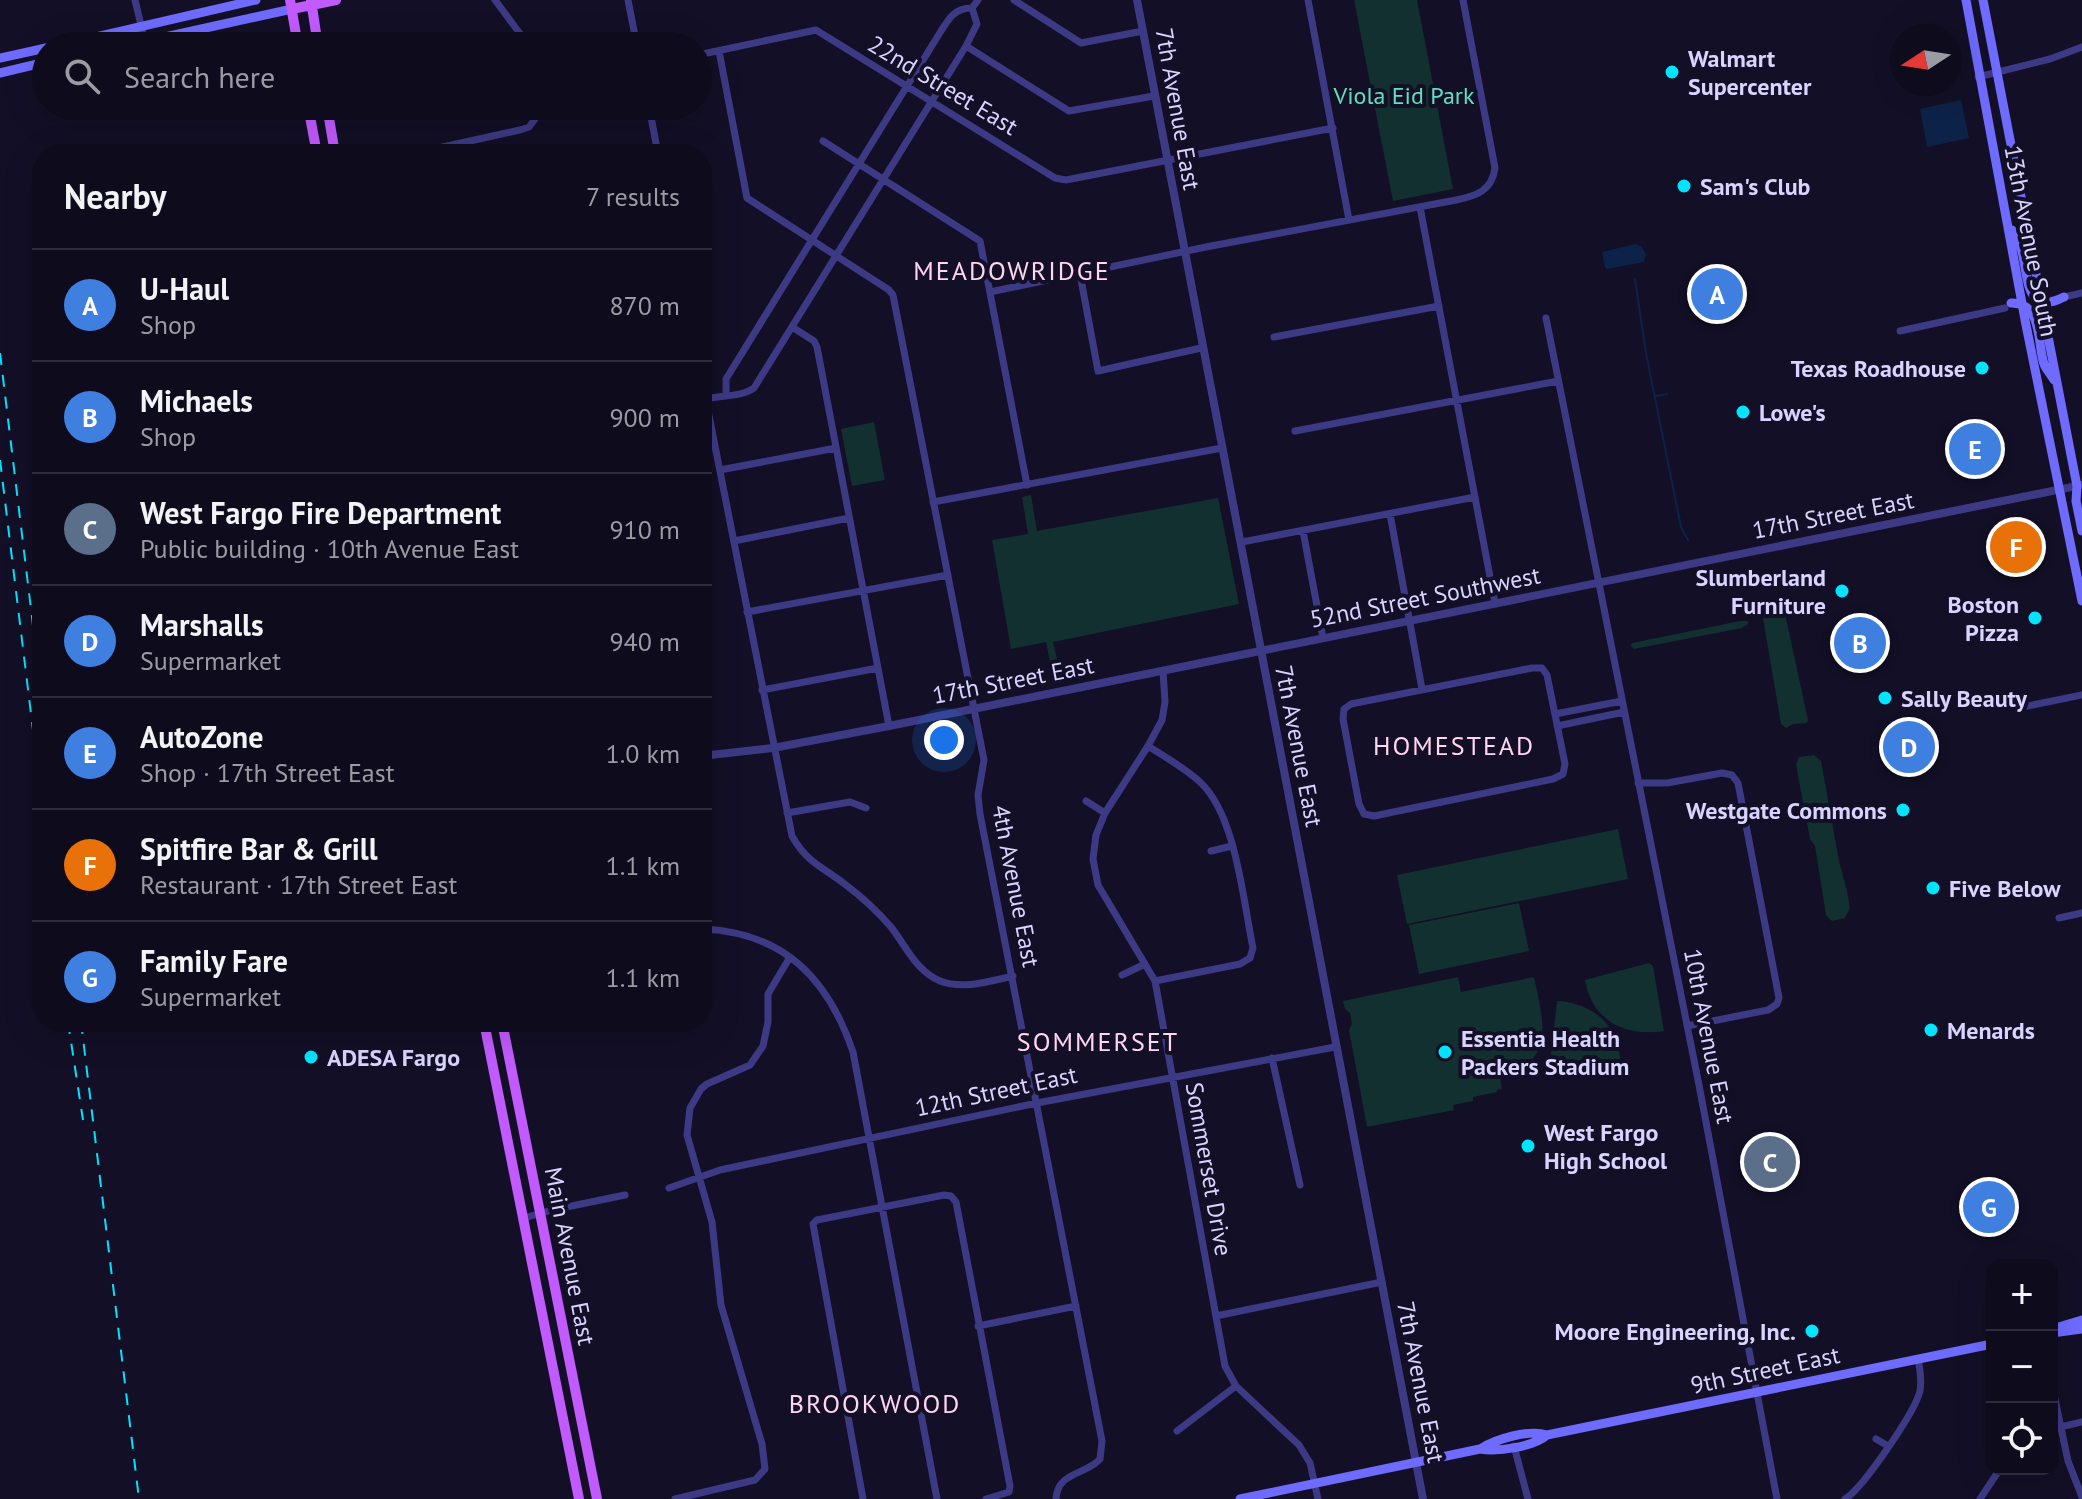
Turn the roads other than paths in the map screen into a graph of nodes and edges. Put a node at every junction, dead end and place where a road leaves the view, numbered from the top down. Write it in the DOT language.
graph roads {
  1 [pos="135,0"];
  2 [pos="256,0"];
  3 [pos="336,0"];
  4 [pos="495,0"];
  5 [pos="628,0"];
  6 [pos="978,0"];
  7 [pos="1014,0"];
  8 [pos="1137,0"];
  9 [pos="1308,0"];
  10 [pos="1463,0"];
  11 [pos="1966,0"];
  12 [pos="1983,0"];
  13 [pos="312,2"];
  14 [pos="291,4"];
  15 [pos="972,8"];
  16 [pos="141,28"];
  17 [pos="1143,31"];
  18 [pos="122,32"];
  19 [pos="142,32"];
  20 [pos="183,32"];
  21 [pos="296,32"];
  22 [pos="316,32"];
  23 [pos="519,32"];
  24 [pos="634,32"];
  25 [pos="966,46"];
  26 [pos="2082,47"];
  27 [pos="32,51"];
  28 [pos="719,51"];
  29 [pos="712,52"];
  30 [pos="0,58"];
  31 [pos="32,65"];
  32 [pos="0,73"];
  33 [pos="1997,73"];
  34 [pos="1978,77"];
  35 [pos="908,86"];
  36 [pos="1154,96"];
  37 [pos="932,100"];
  38 [pos="311,120"];
  39 [pos="329,120"];
  40 [pos="534,120"];
  41 [pos="652,120"];
  42 [pos="1333,128"];
  43 [pos="823,141"];
  44 [pos="315,144"];
  45 [pos="333,144"];
  46 [pos="456,144"];
  47 [pos="656,144"];
  48 [pos="1166,161"];
  49 [pos="860,164"];
  50 [pos="883,179"];
  51 [pos="1420,207"];
  52 [pos="2006,217"];
  53 [pos="1349,220"];
  54 [pos="812,240"];
  55 [pos="1184,252"];
  56 [pos="836,255"];
  57 [pos="1080,274"];
  58 [pos="2038,282"];
  59 [pos="2019,283"];
  60 [pos="990,292"];
  61 [pos="2082,293"];
  62 [pos="2064,297"];
  63 [pos="2046,303"];
  64 [pos="2023,305"];
  65 [pos="1439,306"];
  66 [pos="2008,306"];
  67 [pos="1546,318"];
  68 [pos="2026,325"];
  69 [pos="792,327"];
  70 [pos="1900,331"];
  71 [pos="1274,337"];
  72 [pos="1201,348"];
  73 [pos="1558,381"];
  74 [pos="2058,387"];
  75 [pos="726,394"];
  76 [pos="712,398"];
  77 [pos="1457,401"];
  78 [pos="712,429"];
  79 [pos="1295,431"];
  80 [pos="836,448"];
  81 [pos="1222,448"];
  82 [pos="720,470"];
  83 [pos="1027,485"];
  84 [pos="2079,485"];
  85 [pos="2058,490"];
  86 [pos="1475,497"];
  87 [pos="933,502"];
  88 [pos="1390,514"];
  89 [pos="849,518"];
  90 [pos="1303,531"];
  91 [pos="2082,531"];
  92 [pos="734,541"];
  93 [pos="1242,542"];
  94 [pos="948,575"];
  95 [pos="1598,582"];
  96 [pos="863,591"];
  97 [pos="2082,601"];
  98 [pos="1495,603"];
  99 [pos="747,612"];
  100 [pos="1408,620"];
  101 [pos="1323,638"];
  102 [pos="1260,650"];
  103 [pos="878,668"];
  104 [pos="1163,671"];
  105 [pos="1422,689"];
  106 [pos="762,690"];
  107 [pos="2082,695"];
  108 [pos="1622,701"];
  109 [pos="974,708"];
  110 [pos="2018,708"];
  111 [pos="1624,712"];
  112 [pos="1555,714"];
  113 [pos="889,726"];
  114 [pos="1557,726"];
  115 [pos="1148,746"];
  116 [pos="773,748"];
  117 [pos="712,755"];
  118 [pos="1638,783"];
  119 [pos="1086,801"];
  120 [pos="866,808"];
  121 [pos="787,813"];
  122 [pos="1105,813"];
  123 [pos="1232,846"];
  124 [pos="1211,851"];
  125 [pos="2082,913"];
  126 [pos="2059,918"];
  127 [pos="712,929"];
  128 [pos="790,957"];
  129 [pos="1145,964"];
  130 [pos="1122,975"];
  131 [pos="1013,976"];
  132 [pos="1155,981"];
  133 [pos="1687,1026"];
  134 [pos="486,1032"];
  135 [pos="504,1032"];
  136 [pos="1335,1047"];
  137 [pos="1272,1058"];
  138 [pos="1172,1077"];
  139 [pos="1037,1103"];
  140 [pos="869,1138"];
  141 [pos="700,1179"];
  142 [pos="1300,1185"];
  143 [pos="669,1188"];
  144 [pos="625,1195"];
  145 [pos="883,1207"];
  146 [pos="542,1213"];
  147 [pos="524,1218"];
  148 [pos="1382,1282"];
  149 [pos="1076,1306"];
  150 [pos="1216,1316"];
  151 [pos="2082,1320"];
  152 [pos="978,1326"];
  153 [pos="2058,1329"];
  154 [pos="2082,1329"];
  155 [pos="2058,1331"];
  156 [pos="1986,1345"];
  157 [pos="1918,1359"];
  158 [pos="1236,1386"];
  159 [pos="1757,1392"];
  160 [pos="2056,1403"];
  161 [pos="2082,1422"];
  162 [pos="2061,1427"];
  163 [pos="2058,1428"];
  164 [pos="1177,1431"];
  165 [pos="1547,1435"];
  166 [pos="1876,1439"];
  167 [pos="1514,1446"];
  168 [pos="1888,1446"];
  169 [pos="1480,1449"];
  170 [pos="1416,1463"];
  171 [pos="1996,1475"];
  172 [pos="1315,1483"];
  173 [pos="712,1496"];
  174 [pos="2082,1497"];
  175 [pos="579,1499"];
  176 [pos="597,1499"];
  177 [pos="675,1499"];
  178 [pos="863,1499"];
  179 [pos="937,1499"];
  180 [pos="986,1499"];
  181 [pos="1056,1499"];
  182 [pos="1240,1499"];
  183 [pos="1318,1499"];
  184 [pos="1423,1499"];
  185 [pos="1528,1499"];
  186 [pos="1777,1499"];
  187 [pos="1845,1499"];
  188 [pos="1980,1499"];
  1 -- 16 [label="street"];
  2 -- 16 [label="main road"];
  3 -- 13 [label="main road"];
  4 -- 23 [label="street"];
  5 -- 24 [label="street"];
  6 -- 15 [label="street"];
  7 -- 17 [label="street"];
  8 -- 17 [label="street, 7th Avenue East"];
  9 -- 42 [label="street"];
  10 -- 51 [label="street"];
  11 -- 34 [label="main road, 13th Avenue South"];
  12 -- 33 [label="main road, 13th Avenue South"];
  13 -- 14 [label="main road"];
  13 -- 22 [label="main road"];
  14 -- 20 [label="main road"];
  14 -- 21 [label="main road"];
  15 -- 25 [label="street"];
  15 -- 35 [label="street"];
  16 -- 18 [label="main road"];
  16 -- 19 [label="street"];
  17 -- 36 [label="street, 7th Avenue East"];
  25 -- 36 [label="street"];
  25 -- 37 [label="street"];
  26 -- 33 [label="street"];
  27 -- 30 [label="main road"];
  28 -- 29 [label="street, 22nd Street East"];
  28 -- 35 [label="street, 22nd Street East"];
  28 -- 54 [label="street, 4th Avenue East"];
  31 -- 32 [label="main road"];
  33 -- 34 [label="street"];
  33 -- 58 [label="main road, 13th Avenue South"];
  34 -- 52 [label="main road, 13th Avenue South"];
  35 -- 37 [label="street, 22nd Street East"];
  35 -- 49 [label="street"];
  36 -- 48 [label="street, 7th Avenue East"];
  37 -- 48 [label="street, 22nd Street East"];
  37 -- 50 [label="street"];
  38 -- 44 [label="main road"];
  39 -- 45 [label="main road"];
  40 -- 46 [label="street"];
  41 -- 47 [label="street"];
  42 -- 48 [label="street, 22nd Street East"];
  42 -- 53 [label="street"];
  43 -- 49 [label="street"];
  48 -- 55 [label="street, 7th Avenue East"];
  49 -- 50 [label="street"];
  49 -- 54 [label="street"];
  50 -- 56 [label="street"];
  50 -- 60 [label="street"];
  51 -- 53 [label="street"];
  51 -- 65 [label="street"];
  52 -- 59 [label="main road, 13th Avenue South"];
  52 -- 63 [label="main road"];
  53 -- 55 [label="street"];
  54 -- 56 [label="street, 4th Avenue East"];
  54 -- 75 [label="street"];
  55 -- 57 [label="street"];
  55 -- 72 [label="street, 7th Avenue East"];
  56 -- 69 [label="street"];
  56 -- 87 [label="street, 4th Avenue East"];
  57 -- 60 [label="street"];
  57 -- 72 [label="street"];
  58 -- 62 [label="main road"];
  58 -- 63 [label="main road, 13th Avenue South"];
  59 -- 64 [label="main road, 13th Avenue South"];
  59 -- 66 [label="main road"];
  60 -- 83 [label="street"];
  61 -- 62 [label="street"];
  62 -- 63 [label="main road"];
  63 -- 74 [label="main road, 13th Avenue South"];
  64 -- 66 [label="main road"];
  64 -- 68 [label="main road, 13th Avenue South"];
  64 -- 74 [label="main road"];
  65 -- 71 [label="street"];
  65 -- 77 [label="street"];
  66 -- 68 [label="main road"];
  66 -- 70 [label="street"];
  67 -- 73 [label="street, 10th Avenue East"];
  68 -- 85 [label="main road, 13th Avenue South"];
  69 -- 75 [label="street"];
  69 -- 80 [label="street"];
  72 -- 81 [label="street, 7th Avenue East"];
  73 -- 77 [label="street"];
  73 -- 95 [label="street, 10th Avenue East"];
  74 -- 84 [label="main road, 13th Avenue South"];
  75 -- 76 [label="street"];
  77 -- 79 [label="street"];
  77 -- 86 [label="street"];
  78 -- 82 [label="street"];
  80 -- 82 [label="street"];
  80 -- 89 [label="street"];
  81 -- 83 [label="street"];
  81 -- 93 [label="street, 7th Avenue East"];
  82 -- 92 [label="street"];
  83 -- 87 [label="street"];
  84 -- 85 [label="street, 17th Street East"];
  84 -- 91 [label="main road, 13th Avenue South"];
  85 -- 95 [label="street, 17th Street East"];
  85 -- 97 [label="main road, 13th Avenue South"];
  86 -- 88 [label="street"];
  86 -- 98 [label="street"];
  87 -- 94 [label="street, 4th Avenue East"];
  88 -- 90 [label="street"];
  88 -- 100 [label="street"];
  89 -- 92 [label="street"];
  89 -- 96 [label="street"];
  90 -- 93 [label="street"];
  90 -- 101 [label="street"];
  92 -- 99 [label="street"];
  93 -- 102 [label="street, 7th Avenue East"];
  94 -- 96 [label="street"];
  94 -- 109 [label="street, 4th Avenue East"];
  95 -- 98 [label="street, 52nd Street Southwest"];
  95 -- 108 [label="street, 10th Avenue East"];
  96 -- 99 [label="street"];
  96 -- 103 [label="street"];
  98 -- 100 [label="street, 52nd Street Southwest"];
  99 -- 106 [label="street"];
  100 -- 101 [label="street, 52nd Street Southwest"];
  100 -- 105 [label="street"];
  101 -- 102 [label="street, 52nd Street Southwest"];
  102 -- 104 [label="street, 17th Street East"];
  102 -- 136 [label="street, 7th Avenue East"];
  103 -- 106 [label="street"];
  103 -- 113 [label="street"];
  104 -- 109 [label="street, 17th Street East"];
  104 -- 115 [label="street, Sommerset Drive"];
  105 -- 112 [label="street"];
  105 -- 114 [label="street"];
  106 -- 116 [label="street"];
  107 -- 110 [label="street"];
  108 -- 111 [label="street, 10th Avenue East"];
  108 -- 112 [label="street"];
  109 -- 113 [label="street, 17th Street East"];
  109 -- 131 [label="street, 4th Avenue East"];
  111 -- 114 [label="street"];
  111 -- 118 [label="street, 10th Avenue East"];
  112 -- 114 [label="street"];
  113 -- 116 [label="street, 17th Street East"];
  115 -- 122 [label="street, Sommerset Drive"];
  115 -- 123 [label="street"];
  116 -- 117 [label="street, 17th Street East"];
  116 -- 121 [label="street"];
  118 -- 133 [label="street, 10th Avenue East"];
  118 -- 133 [label="street"];
  119 -- 122 [label="street"];
  120 -- 121 [label="street"];
  121 -- 131 [label="street"];
  122 -- 129 [label="street, Sommerset Drive"];
  123 -- 124 [label="street"];
  123 -- 132 [label="street"];
  125 -- 126 [label="street"];
  127 -- 128 [label="street"];
  128 -- 140 [label="street"];
  128 -- 141 [label="street"];
  129 -- 130 [label="street"];
  129 -- 132 [label="street, Sommerset Drive"];
  131 -- 139 [label="street, 4th Avenue East"];
  132 -- 138 [label="street, Sommerset Drive"];
  133 -- 159 [label="street, 10th Avenue East"];
  134 -- 147 [label="main road, Main Avenue East"];
  135 -- 146 [label="main road, Main Avenue East"];
  136 -- 137 [label="street, 12th Street East"];
  136 -- 148 [label="street, 7th Avenue East"];
  137 -- 138 [label="street, 12th Street East"];
  137 -- 142 [label="street"];
  138 -- 139 [label="street, 12th Street East"];
  138 -- 150 [label="street, Sommerset Drive"];
  139 -- 140 [label="street, 12th Street East"];
  139 -- 149 [label="street, 4th Avenue East"];
  140 -- 141 [label="street, 12th Street East"];
  140 -- 145 [label="street"];
  141 -- 143 [label="street, 12th Street East"];
  141 -- 173 [label="street"];
  144 -- 146 [label="street"];
  145 -- 152 [label="street"];
  145 -- 178 [label="street"];
  145 -- 179 [label="street"];
  146 -- 147 [label="street"];
  146 -- 176 [label="main road, Main Avenue East"];
  147 -- 175 [label="main road, Main Avenue East"];
  148 -- 150 [label="street"];
  148 -- 170 [label="street, 7th Avenue East"];
  149 -- 152 [label="street"];
  149 -- 181 [label="street, 4th Avenue East"];
  150 -- 158 [label="street, Sommerset Drive"];
  151 -- 153 [label="main road"];
  152 -- 180 [label="street"];
  154 -- 155 [label="main road"];
  156 -- 157 [label="main road, 9th Street East"];
  157 -- 159 [label="main road, 9th Street East"];
  157 -- 168 [label="street"];
  158 -- 164 [label="street"];
  158 -- 172 [label="street, Sommerset Drive"];
  159 -- 165 [label="main road, 9th Street East"];
  159 -- 186 [label="street, 10th Avenue East"];
  160 -- 162 [label="street"];
  161 -- 162 [label="street"];
  162 -- 163 [label="street"];
  162 -- 174 [label="street"];
  165 -- 167 [label="main road, 9th Street East"];
  165 -- 169 [label="main road, 9th Street East"];
  166 -- 168 [label="street"];
  167 -- 169 [label="main road, 9th Street East"];
  167 -- 185 [label="street"];
  168 -- 187 [label="street"];
  169 -- 170 [label="main road, 9th Street East"];
  170 -- 172 [label="main road, 9th Street East"];
  170 -- 184 [label="street, 7th Avenue East"];
  171 -- 188 [label="street"];
  172 -- 182 [label="main road, 9th Street East"];
  172 -- 183 [label="street, Sommerset Drive"];
  173 -- 177 [label="street"];
}
